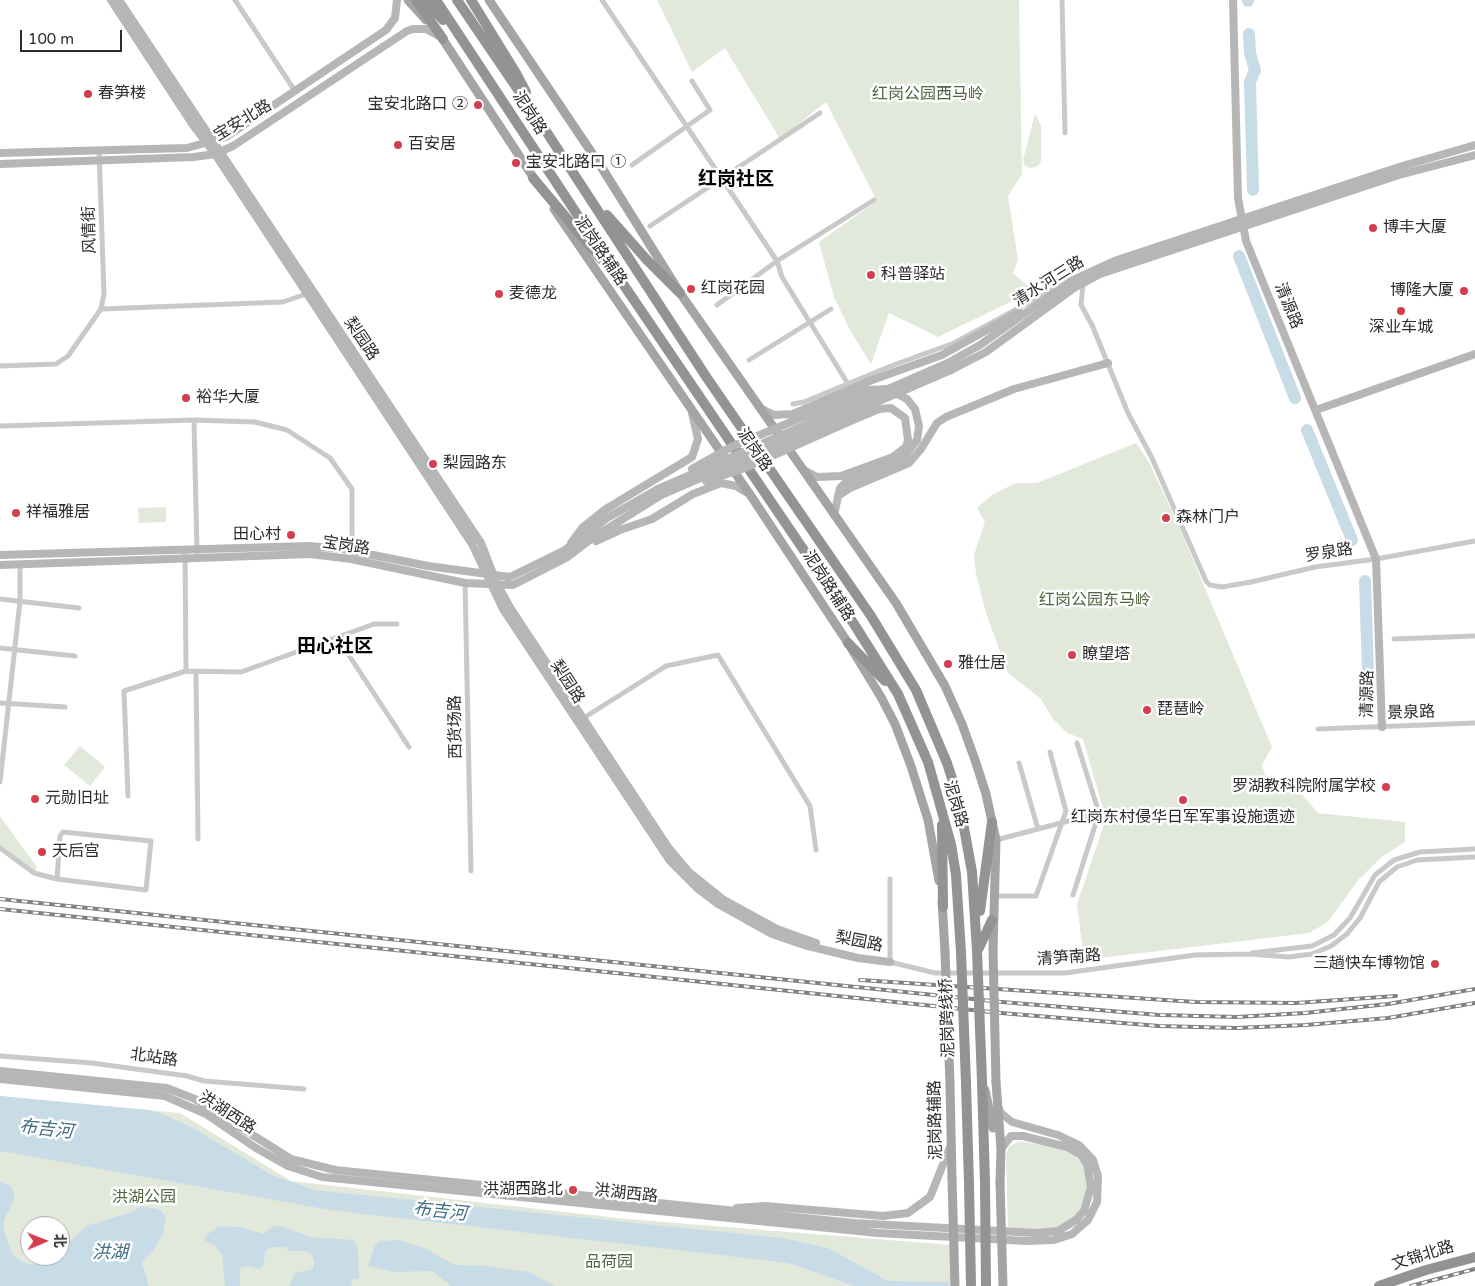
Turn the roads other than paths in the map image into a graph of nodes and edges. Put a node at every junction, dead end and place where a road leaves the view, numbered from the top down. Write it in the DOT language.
graph roads {
  1 [pos="111,0"];
  2 [pos="119,0"];
  3 [pos="235,0"];
  4 [pos="397,0"];
  5 [pos="408,0"];
  6 [pos="416,0"];
  7 [pos="426,0"];
  8 [pos="436,0"];
  9 [pos="457,0"];
  10 [pos="472,0"];
  11 [pos="602,0"];
  12 [pos="1062,0"];
  13 [pos="1233,0"];
  14 [pos="1237,0"];
  15 [pos="490,2"];
  16 [pos="456,29"];
  17 [pos="443,39"];
  18 [pos="692,81"];
  19 [pos="295,90"];
  20 [pos="820,113"];
  21 [pos="540,122"];
  22 [pos="687,126"];
  23 [pos="1065,134"];
  24 [pos="211,142"];
  25 [pos="1475,145"];
  26 [pos="99,150"];
  27 [pos="218,152"];
  28 [pos="0,153"];
  29 [pos="1475,155"];
  30 [pos="100,161"];
  31 [pos="0,164"];
  32 [pos="632,165"];
  33 [pos="533,178"];
  34 [pos="722,178"];
  35 [pos="874,200"];
  36 [pos="593,203"];
  37 [pos="1245,221"];
  38 [pos="650,226"];
  39 [pos="777,261"];
  40 [pos="619,278"];
  41 [pos="1081,280"];
  42 [pos="1071,282"];
  43 [pos="309,293"];
  44 [pos="680,293"];
  45 [pos="1041,302"];
  46 [pos="716,305"];
  47 [pos="101,309"];
  48 [pos="831,309"];
  49 [pos="808,323"];
  50 [pos="1475,354"];
  51 [pos="749,360"];
  52 [pos="1108,363"];
  53 [pos="0,366"];
  54 [pos="949,367"];
  55 [pos="848,384"];
  56 [pos="793,404"];
  57 [pos="761,408"];
  58 [pos="690,409"];
  59 [pos="1317,410"];
  60 [pos="194,420"];
  61 [pos="0,426"];
  62 [pos="803,469"];
  63 [pos="659,492"];
  64 [pos="838,496"];
  65 [pos="753,499"];
  66 [pos="834,515"];
  67 [pos="1475,541"];
  68 [pos="565,550"];
  69 [pos="352,551"];
  70 [pos="197,553"];
  71 [pos="185,554"];
  72 [pos="0,555"];
  73 [pos="566,558"];
  74 [pos="1378,559"];
  75 [pos="20,564"];
  76 [pos="0,565"];
  77 [pos="485,574"];
  78 [pos="494,576"];
  79 [pos="466,583"];
  80 [pos="493,583"];
  81 [pos="0,599"];
  82 [pos="20,601"];
  83 [pos="80,608"];
  84 [pos="397,624"];
  85 [pos="1475,636"];
  86 [pos="336,637"];
  87 [pos="1394,639"];
  88 [pos="848,643"];
  89 [pos="0,648"];
  90 [pos="15,649"];
  91 [pos="75,656"];
  92 [pos="186,672"];
  93 [pos="196,672"];
  94 [pos="898,694"];
  95 [pos="0,703"];
  96 [pos="9,704"];
  97 [pos="65,707"];
  98 [pos="582,719"];
  99 [pos="1475,724"];
  100 [pos="1382,726"];
  101 [pos="1318,729"];
  102 [pos="1077,743"];
  103 [pos="409,747"];
  104 [pos="1050,752"];
  105 [pos="1019,763"];
  106 [pos="1,768"];
  107 [pos="0,782"];
  108 [pos="128,796"];
  109 [pos="941,809"];
  110 [pos="1099,813"];
  111 [pos="992,822"];
  112 [pos="1063,823"];
  113 [pos="1038,829"];
  114 [pos="198,839"];
  115 [pos="996,840"];
  116 [pos="0,848"];
  117 [pos="816,850"];
  118 [pos="1475,850"];
  119 [pos="1475,857"];
  120 [pos="471,871"];
  121 [pos="57,879"];
  122 [pos="890,879"];
  123 [pos="1072,895"];
  124 [pos="993,896"];
  125 [pos="943,906"];
  126 [pos="992,920"];
  127 [pos="978,937"];
  128 [pos="977,951"];
  129 [pos="961,952"];
  130 [pos="1250,954"];
  131 [pos="890,962"];
  132 [pos="0,1056"];
  133 [pos="0,1071"];
  134 [pos="0,1079"];
  135 [pos="982,1081"];
  136 [pos="304,1089"];
  137 [pos="997,1106"];
  138 [pos="952,1132"];
  139 [pos="1001,1149"];
  140 [pos="1000,1166"];
  141 [pos="765,1206"];
  142 [pos="720,1210"];
  143 [pos="756,1217"];
  144 [pos="1475,1257"];
  145 [pos="955,1286"];
  146 [pos="971,1286"];
  147 [pos="986,1286"];
  148 [pos="1003,1286"];
  149 [pos="1379,1286"];
  1 -- 24 [label="street, 梨园路"];
  2 -- 24 [label="street, 梨园路"];
  3 -- 19 [label="street"];
  4 -- 19 [label="street, 宝安北路"];
  5 -- 17 [label="main road, 泥岗路辅路"];
  6 -- 17 [label="highway"];
  7 -- 16 [label="highway"];
  8 -- 16 [label="highway, 泥岗路"];
  9 -- 21 [label="highway, 泥岗路"];
  10 -- 21 [label="highway"];
  11 -- 22 [label="street"];
  12 -- 23 [label="street"];
  13 -- 37 [label="street, 清源路"];
  14 -- 37 [label="street, 清源路"];
  15 -- 44 [label="main road"];
  16 -- 40 [label="highway, 泥岗路"];
  17 -- 27 [label="street, 宝安北路"];
  17 -- 33 [label="main road, 泥岗路辅路"];
  18 -- 22 [label="street"];
  19 -- 24 [label="street, 宝安北路"];
  20 -- 34 [label="street"];
  21 -- 36 [label="highway, 泥岗路"];
  22 -- 32 [label="street"];
  22 -- 34 [label="street"];
  24 -- 26 [label="street, 宝安北路"];
  24 -- 27 [label="street, 梨园路"];
  25 -- 37 [label="street, 清水河三路"];
  26 -- 28 [label="street, 宝安北路"];
  26 -- 30 [label="street, 风情街"];
  27 -- 30 [label="street, 宝安北路"];
  27 -- 43 [label="street, 梨园路"];
  29 -- 37 [label="street, 清水河三路"];
  30 -- 31 [label="street, 宝安北路"];
  30 -- 47 [label="street, 风情街"];
  33 -- 40 [label="highway"];
  33 -- 58 [label="main road, 泥岗路辅路"];
  34 -- 38 [label="street"];
  34 -- 39 [label="street"];
  35 -- 39 [label="street"];
  36 -- 44 [label="highway"];
  36 -- 127 [label="highway, 泥岗路"];
  37 -- 41 [label="street, 清水河三路"];
  37 -- 59 [label="street, 清源路"];
  39 -- 46 [label="street"];
  39 -- 49 [label="street"];
  40 -- 94 [label="highway, 泥岗路"];
  41 -- 42 [label="street, 清水河三路"];
  41 -- 52 [label="street, 罗泉路"];
  41 -- 54 [label="street, 清水河三路"];
  42 -- 45 [label="street, 清水河三路"];
  42 -- 55 [label="street"];
  43 -- 47 [label="street"];
  43 -- 77 [label="street, 梨园路"];
  43 -- 78 [label="street, 梨园路"];
  44 -- 57 [label="main road"];
  45 -- 54 [label="street, 清水河三路"];
  45 -- 57 [label="street"];
  47 -- 53 [label="street"];
  48 -- 49 [label="street"];
  49 -- 51 [label="street"];
  49 -- 55 [label="street"];
  50 -- 59 [label="street"];
  52 -- 64 [label="street"];
  52 -- 74 [label="street, 罗泉路"];
  54 -- 63 [label="street, 清水河三路, bridge"];
  55 -- 56 [label="street"];
  57 -- 62 [label="main road"];
  58 -- 65 [label="main road, 泥岗路辅路"];
  58 -- 68 [label="street"];
  59 -- 74 [label="street, 清源路"];
  60 -- 61 [label="street"];
  60 -- 69 [label="street"];
  60 -- 70 [label="street"];
  62 -- 63 [label="street, bridge"];
  62 -- 66 [label="main road"];
  63 -- 64 [label="street, bridge"];
  63 -- 68 [label="street, 宝岗路"];
  63 -- 73 [label="street, 宝岗路"];
  64 -- 66 [label="street"];
  65 -- 73 [label="street"];
  65 -- 88 [label="main road, 泥岗路辅路"];
  66 -- 111 [label="main road"];
  67 -- 74 [label="street, 罗泉路"];
  68 -- 78 [label="street, 宝岗路"];
  69 -- 70 [label="street, 宝岗路"];
  69 -- 77 [label="street, 宝岗路"];
  70 -- 71 [label="street, 宝岗路"];
  70 -- 79 [label="street, 宝岗路"];
  71 -- 72 [label="street, 宝岗路"];
  71 -- 75 [label="street, 宝岗路"];
  71 -- 92 [label="street"];
  73 -- 80 [label="street, 宝岗路"];
  74 -- 100 [label="street, 清源路"];
  75 -- 76 [label="street, 宝岗路"];
  75 -- 82 [label="street"];
  77 -- 78 [label="street, 宝岗路"];
  77 -- 80 [label="street, 梨园路"];
  78 -- 80 [label="street, 梨园路"];
  79 -- 80 [label="street, 宝岗路"];
  79 -- 120 [label="street, 西货场路"];
  80 -- 98 [label="street, 梨园路"];
  80 -- 131 [label="street, 梨园路"];
  81 -- 82 [label="street"];
  82 -- 83 [label="street"];
  82 -- 90 [label="street"];
  84 -- 86 [label="street"];
  85 -- 87 [label="street"];
  86 -- 93 [label="street"];
  86 -- 103 [label="street"];
  88 -- 94 [label="highway"];
  88 -- 125 [label="main road, 泥岗路辅路"];
  89 -- 90 [label="street"];
  90 -- 91 [label="street"];
  90 -- 96 [label="street"];
  92 -- 93 [label="street"];
  92 -- 108 [label="street"];
  93 -- 114 [label="street"];
  94 -- 109 [label="highway, 泥岗路"];
  95 -- 96 [label="street"];
  96 -- 97 [label="street"];
  96 -- 106 [label="street"];
  98 -- 117 [label="street"];
  98 -- 131 [label="street, 梨园路"];
  99 -- 100 [label="street, 景泉路"];
  100 -- 101 [label="street, 景泉路"];
  102 -- 110 [label="street"];
  104 -- 112 [label="street"];
  105 -- 113 [label="street"];
  106 -- 107 [label="street"];
  109 -- 125 [label="highway"];
  109 -- 129 [label="highway, 泥岗路"];
  110 -- 112 [label="street"];
  110 -- 123 [label="street"];
  111 -- 115 [label="main road"];
  111 -- 127 [label="highway"];
  112 -- 113 [label="street"];
  112 -- 124 [label="street"];
  113 -- 115 [label="street"];
  115 -- 124 [label="main road"];
  116 -- 121 [label="street"];
  118 -- 130 [label="street, 清笋南路"];
  119 -- 130 [label="street, 清笋南路"];
  121 -- 121 [label="street"];
  122 -- 131 [label="street"];
  124 -- 126 [label="main road"];
  125 -- 138 [label="main road, 泥岗路辅路, bridge"];
  126 -- 128 [label="highway"];
  126 -- 137 [label="main road, bridge"];
  127 -- 128 [label="highway, 泥岗路"];
  128 -- 135 [label="highway, 泥岗跨线桥, bridge"];
  129 -- 146 [label="highway, 泥岗跨线桥, bridge"];
  130 -- 131 [label="street, 清笋南路"];
  132 -- 136 [label="street, 北站路"];
  133 -- 142 [label="street, 洪湖西路"];
  134 -- 143 [label="street, 洪湖西路"];
  135 -- 140 [label="main road"];
  135 -- 147 [label="highway, 泥岗跨线桥, bridge"];
  137 -- 139 [label="main road"];
  137 -- 143 [label="street, 洪湖西路"];
  138 -- 141 [label="street, 洪湖西路"];
  138 -- 145 [label="main road, 泥岗路辅路, bridge"];
  139 -- 140 [label="main road"];
  139 -- 143 [label="street, 洪湖西路"];
  140 -- 148 [label="main road, bridge"];
  141 -- 142 [label="street, 洪湖西路"];
  141 -- 143 [label="street"];
  142 -- 143 [label="street, 洪湖西路"];
  144 -- 149 [label="highway, 文锦北路"];
}
